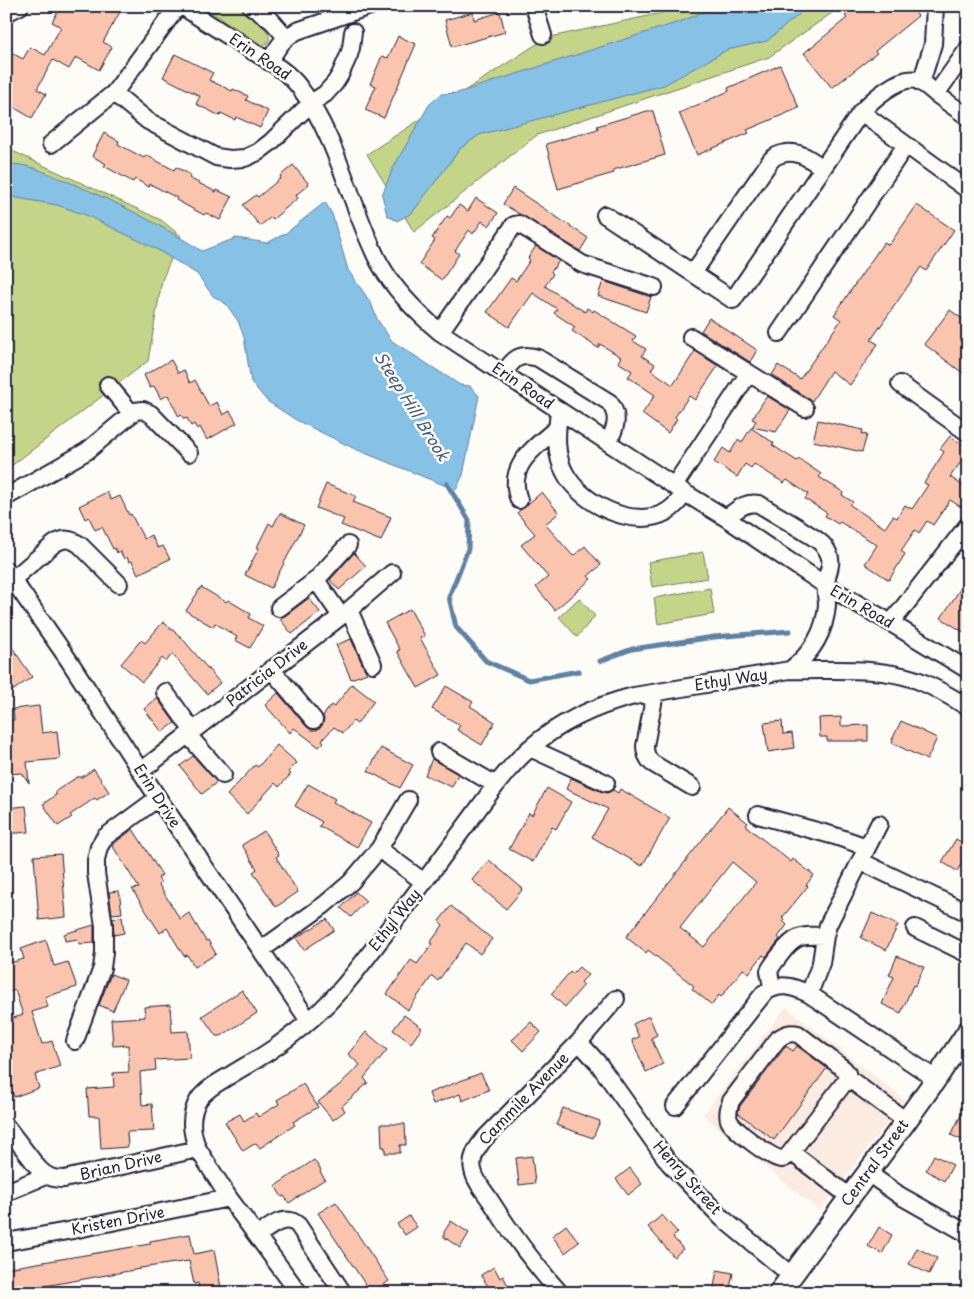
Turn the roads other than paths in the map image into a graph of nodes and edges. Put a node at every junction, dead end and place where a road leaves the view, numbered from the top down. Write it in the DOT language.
graph roads {
  1 [pos="20,6"];
  2 [pos="180,6"];
  3 [pos="251,6"];
  4 [pos="370,6"];
  5 [pos="534,6"];
  6 [pos="935,6"];
  7 [pos="6,13"];
  8 [pos="353,32"];
  9 [pos="543,35"];
  10 [pos="286,37"];
  11 [pos="968,49"];
  12 [pos="269,62"];
  13 [pos="922,83"];
  14 [pos="114,93"];
  15 [pos="936,94"];
  16 [pos="311,103"];
  17 [pos="862,112"];
  18 [pos="968,117"];
  19 [pos="51,144"];
  20 [pos="906,145"];
  21 [pos="823,168"];
  22 [pos="968,190"];
  23 [pos="604,215"];
  24 [pos="693,273"];
  25 [pos="654,287"];
  26 [pos="440,332"];
  27 [pos="779,333"];
  28 [pos="690,336"];
  29 [pos="504,373"];
  30 [pos="749,373"];
  31 [pos="900,384"];
  32 [pos="108,385"];
  33 [pos="805,408"];
  34 [pos="559,410"];
  35 [pos="132,414"];
  36 [pos="557,428"];
  37 [pos="968,433"];
  38 [pos="608,442"];
  39 [pos="189,453"];
  40 [pos="679,489"];
  41 [pos="6,497"];
  42 [pos="519,500"];
  43 [pos="726,518"];
  44 [pos="968,525"];
  45 [pos="348,545"];
  46 [pos="392,573"];
  47 [pos="10,575"];
  48 [pos="316,580"];
  49 [pos="119,584"];
  50 [pos="826,585"];
  51 [pos="279,608"];
  52 [pos="345,613"];
  53 [pos="891,623"];
  54 [pos="373,664"];
  55 [pos="271,669"];
  56 [pos="790,670"];
  57 [pos="968,670"];
  58 [pos="166,692"];
  59 [pos="655,693"];
  60 [pos="968,707"];
  61 [pos="314,720"];
  62 [pos="191,733"];
  63 [pos="530,748"];
  64 [pos="439,752"];
  65 [pos="141,771"];
  66 [pos="223,775"];
  67 [pos="606,783"];
  68 [pos="496,785"];
  69 [pos="692,787"];
  70 [pos="158,798"];
  71 [pos="408,800"];
  72 [pos="758,815"];
  73 [pos="879,824"];
  74 [pos="379,849"];
  75 [pos="864,854"];
  76 [pos="424,882"];
  77 [pos="968,913"];
  78 [pos="915,928"];
  79 [pos="825,936"];
  80 [pos="261,950"];
  81 [pos="968,954"];
  82 [pos="772,987"];
  83 [pos="809,994"];
  84 [pos="616,999"];
  85 [pos="309,1021"];
  86 [pos="968,1031"];
  87 [pos="75,1041"];
  88 [pos="579,1042"];
  89 [pos="848,1078"];
  90 [pos="936,1079"];
  91 [pos="675,1106"];
  92 [pos="906,1121"];
  93 [pos="6,1126"];
  94 [pos="198,1149"];
  95 [pos="792,1152"];
  96 [pos="868,1173"];
  97 [pos="45,1176"];
  98 [pos="9,1191"];
  99 [pos="850,1197"];
  100 [pos="229,1198"];
  101 [pos="968,1234"];
  102 [pos="257,1236"];
  103 [pos="6,1242"];
  104 [pos="792,1275"];
  105 [pos="299,1293"];
  106 [pos="343,1293"];
  107 [pos="560,1293"];
  108 [pos="778,1293"];
  1 -- 7 [label="street"];
  2 -- 12 [label="street, Erin Road"];
  2 -- 14 [label="street"];
  3 -- 10 [label="street"];
  4 -- 10 [label="street"];
  5 -- 9 [label="street"];
  6 -- 13 [label="street"];
  8 -- 16 [label="street"];
  10 -- 12 [label="street"];
  11 -- 15 [label="street"];
  12 -- 16 [label="street, Erin Road"];
  13 -- 15 [label="street"];
  13 -- 17 [label="street"];
  14 -- 16 [label="street"];
  14 -- 19 [label="street"];
  15 -- 18 [label="street"];
  16 -- 26 [label="street, Erin Road"];
  17 -- 20 [label="street"];
  17 -- 21 [label="street"];
  20 -- 22 [label="street"];
  20 -- 27 [label="street"];
  21 -- 24 [label="street"];
  21 -- 24 [label="street"];
  23 -- 24 [label="street"];
  25 -- 26 [label="street"];
  26 -- 29 [label="street, Erin Road"];
  28 -- 30 [label="street"];
  29 -- 34 [label="street, Erin Road"];
  29 -- 38 [label="street"];
  30 -- 33 [label="street"];
  30 -- 40 [label="street"];
  31 -- 37 [label="street"];
  32 -- 35 [label="street"];
  34 -- 36 [label="street"];
  34 -- 38 [label="street, Erin Road"];
  35 -- 39 [label="street"];
  35 -- 41 [label="street"];
  36 -- 40 [label="street"];
  36 -- 42 [label="street"];
  38 -- 40 [label="street, Erin Road"];
  40 -- 43 [label="street, Erin Road"];
  43 -- 50 [label="street, Erin Road"];
  43 -- 50 [label="street"];
  44 -- 53 [label="street"];
  45 -- 48 [label="street"];
  46 -- 52 [label="street, Patricia Drive"];
  47 -- 49 [label="street"];
  47 -- 65 [label="street, Erin Drive"];
  48 -- 51 [label="street"];
  48 -- 52 [label="street"];
  50 -- 53 [label="street, Erin Road"];
  50 -- 56 [label="street"];
  52 -- 54 [label="street"];
  52 -- 55 [label="street, Patricia Drive"];
  53 -- 57 [label="street, Erin Road"];
  55 -- 61 [label="street"];
  55 -- 62 [label="street, Patricia Drive"];
  56 -- 59 [label="street, Ethyl Way"];
  56 -- 60 [label="street, Ethyl Way"];
  58 -- 62 [label="street"];
  59 -- 63 [label="street, Ethyl Way"];
  59 -- 69 [label="street"];
  62 -- 65 [label="street, Patricia Drive"];
  62 -- 66 [label="street"];
  63 -- 67 [label="street"];
  63 -- 68 [label="street, Ethyl Way"];
  64 -- 68 [label="street"];
  65 -- 70 [label="street, Erin Drive"];
  68 -- 76 [label="street, Ethyl Way"];
  70 -- 80 [label="street, Erin Drive"];
  70 -- 87 [label="street"];
  71 -- 74 [label="street"];
  72 -- 75 [label="street"];
  73 -- 75 [label="street"];
  74 -- 76 [label="street"];
  74 -- 80 [label="street"];
  75 -- 77 [label="street"];
  75 -- 79 [label="street"];
  76 -- 85 [label="street, Ethyl Way"];
  78 -- 81 [label="street"];
  79 -- 82 [label="street"];
  79 -- 83 [label="street"];
  80 -- 85 [label="street, Erin Drive"];
  82 -- 83 [label="street"];
  82 -- 91 [label="street"];
  83 -- 90 [label="street"];
  84 -- 88 [label="street, Cammile Avenue"];
  85 -- 94 [label="street, Ethyl Way"];
  86 -- 90 [label="main road, Central Street"];
  88 -- 104 [label="street, Henry Street"];
  88 -- 107 [label="street, Cammile Avenue"];
  89 -- 92 [label="street"];
  89 -- 95 [label="street"];
  89 -- 95 [label="street"];
  90 -- 92 [label="main road, Central Street"];
  92 -- 96 [label="main road, Central Street"];
  93 -- 97 [label="street"];
  94 -- 97 [label="street, Brian Drive"];
  94 -- 100 [label="street, Ethyl Way"];
  95 -- 99 [label="street"];
  96 -- 99 [label="main road, Central Street"];
  96 -- 101 [label="street"];
  97 -- 98 [label="street, Brian Drive"];
  99 -- 104 [label="main road, Central Street"];
  100 -- 102 [label="street, Ethyl Way"];
  100 -- 103 [label="street, Kristen Drive"];
  102 -- 105 [label="street, Ethyl Way"];
  102 -- 106 [label="street"];
  104 -- 108 [label="main road, Central Street"];
}
